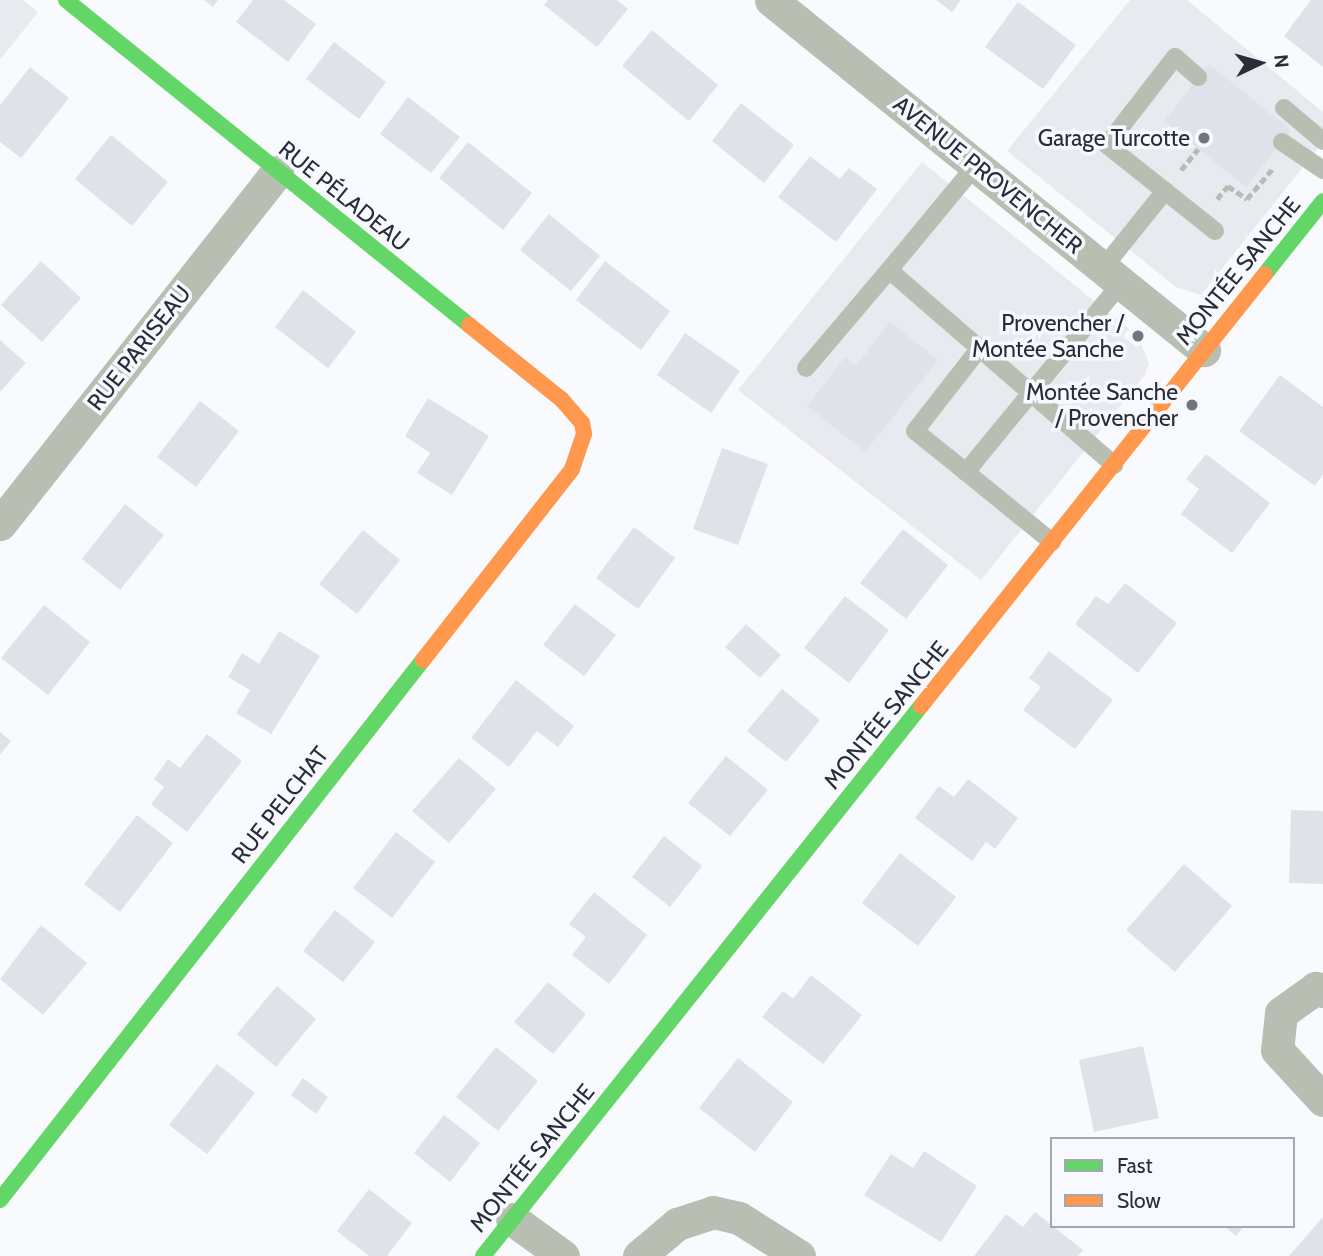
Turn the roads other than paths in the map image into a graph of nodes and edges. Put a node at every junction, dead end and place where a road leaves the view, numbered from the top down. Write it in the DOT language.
graph roads {
  1 [pos="66,0"];
  2 [pos="771,0"];
  3 [pos="1198,77"];
  4 [pos="1284,108"];
  5 [pos="1323,141"];
  6 [pos="1282,142"];
  7 [pos="976,165"];
  8 [pos="1323,170"];
  9 [pos="277,172"];
  10 [pos="1165,191"];
  11 [pos="1323,201"];
  12 [pos="1216,231"];
  13 [pos="889,270"];
  14 [pos="1112,275"];
  15 [pos="979,349"];
  16 [pos="1204,350"];
  17 [pos="806,369"];
  18 [pos="1031,393"];
  19 [pos="584,433"];
  20 [pos="1114,465"];
  21 [pos="966,472"];
  22 [pos="0,524"];
  23 [pos="1052,542"];
  24 [pos="1323,991"];
  25 [pos="1323,1100"];
  26 [pos="0,1200"];
  27 [pos="512,1220"];
  28 [pos="483,1256"];
  29 [pos="563,1256"];
  30 [pos="639,1256"];
  31 [pos="799,1256"];
  1 -- 9 [label="street, RUE PÉLADEAU"];
  2 -- 7 [label="street, AVENUE PROVENCHER"];
  3 -- 10 [label="lane"];
  4 -- 5 [label="lane"];
  6 -- 8 [label="lane"];
  7 -- 13 [label="lane"];
  7 -- 14 [label="street, AVENUE PROVENCHER"];
  9 -- 19 [label="street, RUE PÉLADEAU"];
  9 -- 22 [label="street, RUE PARISEAU"];
  10 -- 12 [label="lane"];
  10 -- 14 [label="lane"];
  11 -- 16 [label="street, MONTÉE SANCHE"];
  13 -- 15 [label="lane"];
  13 -- 17 [label="lane"];
  14 -- 16 [label="street, AVENUE PROVENCHER"];
  14 -- 18 [label="lane"];
  15 -- 18 [label="lane"];
  15 -- 21 [label="lane"];
  16 -- 20 [label="street, MONTÉE SANCHE"];
  18 -- 20 [label="lane"];
  18 -- 21 [label="lane"];
  19 -- 26 [label="street, RUE PELCHAT"];
  20 -- 23 [label="street, MONTÉE SANCHE"];
  21 -- 23 [label="lane"];
  23 -- 27 [label="street, MONTÉE SANCHE"];
  24 -- 25 [label="street"];
  27 -- 28 [label="street, MONTÉE SANCHE"];
  27 -- 29 [label="street"];
  30 -- 31 [label="street"];
}
